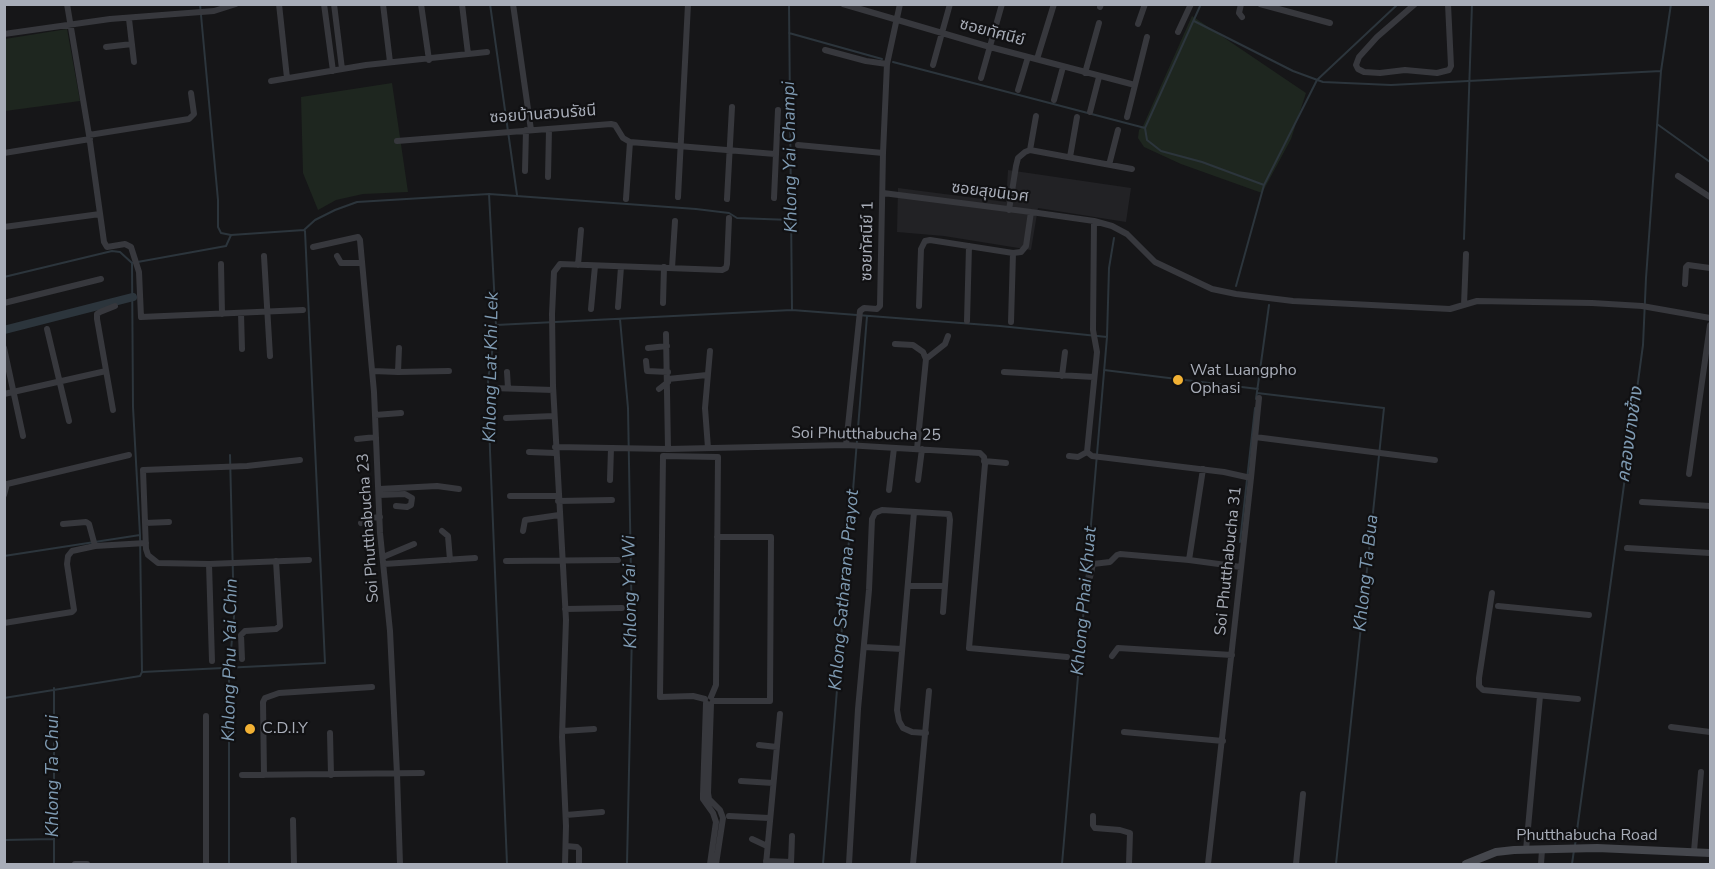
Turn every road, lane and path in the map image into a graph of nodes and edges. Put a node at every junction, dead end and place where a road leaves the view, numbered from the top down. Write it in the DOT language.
graph roads {
  1 [pos="67,4"];
  2 [pos="236,4"];
  3 [pos="279,4"];
  4 [pos="324,4"];
  5 [pos="334,4"];
  6 [pos="383,4"];
  7 [pos="421,4"];
  8 [pos="462,4"];
  9 [pos="513,4"];
  10 [pos="688,4"];
  11 [pos="843,4"];
  12 [pos="900,4"];
  13 [pos="950,4"];
  14 [pos="1002,4"];
  15 [pos="1054,4"];
  16 [pos="1145,4"];
  17 [pos="1191,4"];
  18 [pos="1240,4"];
  19 [pos="1260,4"];
  20 [pos="1415,4"];
  21 [pos="1448,4"];
  22 [pos="1242,17"];
  23 [pos="129,19"];
  24 [pos="896,19"];
  25 [pos="336,21"];
  26 [pos="326,23"];
  27 [pos="1099,23"];
  28 [pos="1330,23"];
  29 [pos="1138,24"];
  30 [pos="70,25"];
  31 [pos="1178,32"];
  32 [pos="942,33"];
  33 [pos="4,34"];
  34 [pos="1147,37"];
  35 [pos="132,44"];
  36 [pos="106,47"];
  37 [pos="990,47"];
  38 [pos="825,50"];
  39 [pos="487,52"];
  40 [pos="468,54"];
  41 [pos="1028,57"];
  42 [pos="1037,59"];
  43 [pos="429,60"];
  44 [pos="134,62"];
  45 [pos="390,62"];
  46 [pos="887,64"];
  47 [pos="933,65"];
  48 [pos="1063,67"];
  49 [pos="342,69"];
  50 [pos="333,71"];
  51 [pos="1085,73"];
  52 [pos="1099,77"];
  53 [pos="287,78"];
  54 [pos="981,78"];
  55 [pos="271,81"];
  56 [pos="1135,85"];
  57 [pos="1018,90"];
  58 [pos="191,93"];
  59 [pos="1054,100"];
  60 [pos="732,106"];
  61 [pos="778,110"];
  62 [pos="1090,112"];
  63 [pos="1036,116"];
  64 [pos="1077,117"];
  65 [pos="1127,117"];
  66 [pos="549,129"];
  67 [pos="528,130"];
  68 [pos="1118,130"];
  69 [pos="89,137"];
  70 [pos="397,141"];
  71 [pos="630,142"];
  72 [pos="798,145"];
  73 [pos="682,147"];
  74 [pos="1030,150"];
  75 [pos="730,151"];
  76 [pos="4,153"];
  77 [pos="883,153"];
  78 [pos="776,154"];
  79 [pos="1070,157"];
  80 [pos="1109,165"];
  81 [pos="1132,169"];
  82 [pos="525,171"];
  83 [pos="1678,176"];
  84 [pos="548,177"];
  85 [pos="886,193"];
  86 [pos="678,197"];
  87 [pos="1710,197"];
  88 [pos="774,198"];
  89 [pos="626,199"];
  90 [pos="727,200"];
  91 [pos="1009,210"];
  92 [pos="1031,212"];
  93 [pos="100,214"];
  94 [pos="729,218"];
  95 [pos="675,221"];
  96 [pos="1094,221"];
  97 [pos="4,227"];
  98 [pos="581,230"];
  99 [pos="969,246"];
  100 [pos="313,247"];
  101 [pos="1013,253"];
  102 [pos="1466,254"];
  103 [pos="264,256"];
  104 [pos="337,256"];
  105 [pos="363,263"];
  106 [pos="221,264"];
  107 [pos="578,265"];
  108 [pos="595,266"];
  109 [pos="621,267"];
  110 [pos="664,267"];
  111 [pos="672,268"];
  112 [pos="1710,268"];
  113 [pos="101,279"];
  114 [pos="1685,284"];
  115 [pos="4,303"];
  116 [pos="663,303"];
  117 [pos="1464,305"];
  118 [pos="114,306"];
  119 [pos="920,306"];
  120 [pos="618,307"];
  121 [pos="591,309"];
  122 [pos="303,310"];
  123 [pos="268,312"];
  124 [pos="241,313"];
  125 [pos="222,314"];
  126 [pos="1710,318"];
  127 [pos="967,321"];
  128 [pos="1011,321"];
  129 [pos="1710,326"];
  130 [pos="47,328"];
  131 [pos="666,334"];
  132 [pos="948,336"];
  133 [pos="895,344"];
  134 [pos="667,346"];
  135 [pos="4,348"];
  136 [pos="399,348"];
  137 [pos="648,348"];
  138 [pos="242,350"];
  139 [pos="710,351"];
  140 [pos="1065,352"];
  141 [pos="270,356"];
  142 [pos="926,359"];
  143 [pos="646,361"];
  144 [pos="1708,369"];
  145 [pos="106,371"];
  146 [pos="372,371"];
  147 [pos="449,371"];
  148 [pos="398,372"];
  149 [pos="507,372"];
  150 [pos="1005,372"];
  151 [pos="707,375"];
  152 [pos="1062,376"];
  153 [pos="1094,377"];
  154 [pos="668,378"];
  155 [pos="60,382"];
  156 [pos="492,388"];
  157 [pos="508,388"];
  158 [pos="659,389"];
  159 [pos="553,390"];
  160 [pos="14,392"];
  161 [pos="4,394"];
  162 [pos="1259,398"];
  163 [pos="113,410"];
  164 [pos="402,413"];
  165 [pos="375,415"];
  166 [pos="554,416"];
  167 [pos="506,418"];
  168 [pos="69,421"];
  169 [pos="23,436"];
  170 [pos="376,437"];
  171 [pos="1255,437"];
  172 [pos="357,439"];
  173 [pos="846,445"];
  174 [pos="610,448"];
  175 [pos="708,448"];
  176 [pos="894,448"];
  177 [pos="668,449"];
  178 [pos="920,449"];
  179 [pos="555,450"];
  180 [pos="529,452"];
  181 [pos="129,455"];
  182 [pos="1093,455"];
  183 [pos="1069,456"];
  184 [pos="300,460"];
  185 [pos="1435,460"];
  186 [pos="984,461"];
  187 [pos="1006,463"];
  188 [pos="1203,469"];
  189 [pos="1689,474"];
  190 [pos="1249,477"];
  191 [pos="610,480"];
  192 [pos="918,480"];
  193 [pos="459,489"];
  194 [pos="890,490"];
  195 [pos="379,492"];
  196 [pos="4,495"];
  197 [pos="510,496"];
  198 [pos="558,499"];
  199 [pos="612,500"];
  200 [pos="1642,502"];
  201 [pos="396,506"];
  202 [pos="1710,506"];
  203 [pos="914,512"];
  204 [pos="559,515"];
  205 [pos="380,517"];
  206 [pos="169,522"];
  207 [pos="145,523"];
  208 [pos="361,523"];
  209 [pos="63,524"];
  210 [pos="442,531"];
  211 [pos="523,531"];
  212 [pos="717,537"];
  213 [pos="146,543"];
  214 [pos="414,544"];
  215 [pos="95,546"];
  216 [pos="1627,548"];
  217 [pos="1710,553"];
  218 [pos="475,558"];
  219 [pos="309,560"];
  220 [pos="450,560"];
  221 [pos="618,560"];
  222 [pos="1189,560"];
  223 [pos="276,561"];
  224 [pos="384,561"];
  225 [pos="506,561"];
  226 [pos="561,561"];
  227 [pos="209,564"];
  228 [pos="1242,567"];
  229 [pos="1090,577"];
  230 [pos="908,586"];
  231 [pos="945,586"];
  232 [pos="1492,593"];
  233 [pos="1498,606"];
  234 [pos="622,608"];
  235 [pos="565,609"];
  236 [pos="943,612"];
  237 [pos="1589,615"];
  238 [pos="4,623"];
  239 [pos="864,647"];
  240 [pos="902,649"];
  241 [pos="1232,655"];
  242 [pos="1112,656"];
  243 [pos="1066,657"];
  244 [pos="242,659"];
  245 [pos="212,661"];
  246 [pos="372,687"];
  247 [pos="929,691"];
  248 [pos="1540,696"];
  249 [pos="1578,699"];
  250 [pos="709,701"];
  251 [pos="780,714"];
  252 [pos="206,716"];
  253 [pos="1671,727"];
  254 [pos="594,729"];
  255 [pos="562,732"];
  256 [pos="1124,732"];
  257 [pos="1710,732"];
  258 [pos="330,733"];
  259 [pos="926,733"];
  260 [pos="1223,741"];
  261 [pos="759,745"];
  262 [pos="777,747"];
  263 [pos="1701,772"];
  264 [pos="422,773"];
  265 [pos="398,774"];
  266 [pos="242,775"];
  267 [pos="264,775"];
  268 [pos="331,775"];
  269 [pos="741,781"];
  270 [pos="773,783"];
  271 [pos="1302,794"];
  272 [pos="602,812"];
  273 [pos="566,815"];
  274 [pos="729,816"];
  275 [pos="1093,816"];
  276 [pos="770,818"];
  277 [pos="293,820"];
  278 [pos="792,836"];
  279 [pos="752,839"];
  280 [pos="566,846"];
  281 [pos="768,846"];
  282 [pos="1526,850"];
  283 [pos="1542,850"];
  284 [pos="1694,851"];
  285 [pos="1710,852"];
  286 [pos="766,863"];
  287 [pos="791,863"];
  288 [pos="75,864"];
  289 [pos="87,864"];
  290 [pos="206,864"];
  291 [pos="294,864"];
  292 [pos="400,864"];
  293 [pos="565,864"];
  294 [pos="579,864"];
  295 [pos="710,864"];
  296 [pos="716,864"];
  297 [pos="849,864"];
  298 [pos="913,864"];
  299 [pos="1129,864"];
  300 [pos="1208,864"];
  301 [pos="1296,864"];
  302 [pos="1466,864"];
  303 [pos="1541,864"];
  1 -- 30 [label="street"];
  2 -- 23 [label="street"];
  3 -- 53 [label="street"];
  4 -- 26 [label="street"];
  5 -- 25 [label="street"];
  6 -- 45 [label="street"];
  7 -- 43 [label="street"];
  8 -- 40 [label="street"];
  9 -- 67 [label="street"];
  10 -- 73 [label="street"];
  11 -- 24 [label="street, ซอยทัศนีย์"];
  12 -- 24 [label="street, ซอยทัศนีย์ 1"];
  13 -- 32 [label="street"];
  14 -- 37 [label="street"];
  15 -- 42 [label="street"];
  16 -- 29 [label="street"];
  17 -- 31 [label="street"];
  18 -- 22 [label="street"];
  19 -- 28 [label="street"];
  20 -- 21 [label="street"];
  23 -- 30 [label="street"];
  23 -- 35 [label="street"];
  24 -- 32 [label="street, ซอยทัศนีย์"];
  24 -- 46 [label="street, ซอยทัศนีย์ 1"];
  25 -- 26 [label="street"];
  25 -- 49 [label="street"];
  26 -- 50 [label="street"];
  27 -- 51 [label="street"];
  30 -- 33 [label="street"];
  30 -- 69 [label="street"];
  32 -- 37 [label="street, ซอยทัศนีย์"];
  32 -- 47 [label="street"];
  34 -- 56 [label="street"];
  35 -- 36 [label="street"];
  35 -- 44 [label="street"];
  37 -- 41 [label="street, ซอยทัศนีย์"];
  37 -- 54 [label="street"];
  38 -- 46 [label="street"];
  39 -- 40 [label="street"];
  40 -- 43 [label="street"];
  41 -- 42 [label="street, ซอยทัศนีย์"];
  41 -- 57 [label="street"];
  42 -- 48 [label="street, ซอยทัศนีย์"];
  43 -- 45 [label="street"];
  45 -- 49 [label="street"];
  46 -- 77 [label="street, ซอยทัศนีย์ 1"];
  48 -- 51 [label="street, ซอยทัศนีย์"];
  48 -- 59 [label="street"];
  49 -- 50 [label="street"];
  50 -- 53 [label="street"];
  51 -- 52 [label="street, ซอยทัศนีย์"];
  52 -- 56 [label="street, ซอยทัศนีย์"];
  52 -- 62 [label="street"];
  53 -- 55 [label="street"];
  56 -- 65 [label="street"];
  58 -- 69 [label="street"];
  60 -- 75 [label="street"];
  61 -- 78 [label="street"];
  63 -- 74 [label="street"];
  64 -- 79 [label="street"];
  66 -- 67 [label="street, ซอยบ้านสวนรัชนี"];
  66 -- 71 [label="street, ซอยบ้านสวนรัชนี"];
  66 -- 84 [label="street"];
  67 -- 70 [label="street, ซอยบ้านสวนรัชนี"];
  67 -- 82 [label="street"];
  68 -- 80 [label="street"];
  69 -- 76 [label="street"];
  69 -- 93 [label="street"];
  71 -- 73 [label="street"];
  71 -- 89 [label="street"];
  72 -- 77 [label="street"];
  73 -- 75 [label="street"];
  73 -- 86 [label="street"];
  74 -- 79 [label="street"];
  74 -- 91 [label="street"];
  75 -- 78 [label="street"];
  75 -- 90 [label="street"];
  77 -- 85 [label="street, ซอยทัศนีย์ 1"];
  78 -- 88 [label="street"];
  79 -- 80 [label="street"];
  80 -- 81 [label="street"];
  83 -- 87 [label="street"];
  85 -- 91 [label="street, ซอยสุขนิเวศ"];
  85 -- 173 [label="street, ซอยทัศนีย์ 1"];
  91 -- 92 [label="street, ซอยสุขนิเวศ"];
  92 -- 96 [label="street, ซอยสุขนิเวศ"];
  92 -- 101 [label="street"];
  93 -- 97 [label="street"];
  93 -- 125 [label="street"];
  94 -- 111 [label="street"];
  95 -- 111 [label="street"];
  96 -- 117 [label="street, ซอยสุขนิเวศ"];
  96 -- 153 [label="street"];
  98 -- 107 [label="street"];
  99 -- 101 [label="street"];
  99 -- 119 [label="street"];
  99 -- 127 [label="street"];
  100 -- 105 [label="street, Soi Phutthabucha 23"];
  101 -- 128 [label="street"];
  102 -- 117 [label="street"];
  103 -- 123 [label="street"];
  104 -- 105 [label="street"];
  105 -- 146 [label="street, Soi Phutthabucha 23"];
  106 -- 125 [label="street"];
  107 -- 108 [label="street"];
  107 -- 159 [label="street"];
  108 -- 109 [label="street"];
  108 -- 121 [label="street"];
  109 -- 110 [label="street"];
  109 -- 120 [label="street"];
  110 -- 111 [label="street"];
  110 -- 116 [label="street"];
  112 -- 114 [label="street"];
  113 -- 115 [label="street"];
  117 -- 126 [label="street, ซอยสุขนิเวศ"];
  118 -- 145 [label="street"];
  122 -- 123 [label="street"];
  123 -- 124 [label="street"];
  123 -- 141 [label="street"];
  124 -- 125 [label="street"];
  124 -- 138 [label="street"];
  129 -- 144 [label="street"];
  130 -- 155 [label="street"];
  131 -- 134 [label="street"];
  132 -- 142 [label="street"];
  133 -- 142 [label="street"];
  134 -- 137 [label="street"];
  134 -- 154 [label="street"];
  135 -- 160 [label="street"];
  136 -- 148 [label="street"];
  139 -- 151 [label="street"];
  140 -- 152 [label="street"];
  142 -- 178 [label="street"];
  143 -- 154 [label="street"];
  144 -- 189 [label="street"];
  145 -- 155 [label="street"];
  145 -- 163 [label="street"];
  146 -- 148 [label="street"];
  146 -- 165 [label="street, Soi Phutthabucha 23"];
  147 -- 148 [label="street"];
  149 -- 157 [label="street"];
  150 -- 152 [label="street"];
  151 -- 154 [label="street"];
  151 -- 175 [label="street"];
  152 -- 153 [label="street"];
  153 -- 182 [label="street"];
  154 -- 158 [label="street"];
  154 -- 177 [label="street"];
  155 -- 160 [label="street"];
  155 -- 168 [label="street"];
  156 -- 157 [label="street"];
  157 -- 159 [label="street"];
  159 -- 166 [label="street"];
  160 -- 161 [label="street"];
  160 -- 169 [label="street"];
  162 -- 171 [label="street"];
  164 -- 165 [label="street"];
  165 -- 170 [label="street, Soi Phutthabucha 23"];
  166 -- 167 [label="street"];
  166 -- 179 [label="street"];
  170 -- 172 [label="street"];
  170 -- 195 [label="street, Soi Phutthabucha 23"];
  171 -- 185 [label="street"];
  171 -- 190 [label="street"];
  173 -- 175 [label="street, Soi Phutthabucha 25"];
  173 -- 176 [label="street, Soi Phutthabucha 25"];
  174 -- 177 [label="street, Soi Phutthabucha 25"];
  174 -- 179 [label="street, Soi Phutthabucha 25"];
  174 -- 191 [label="street"];
  175 -- 177 [label="street, Soi Phutthabucha 25"];
  176 -- 178 [label="street, Soi Phutthabucha 25"];
  176 -- 194 [label="street"];
  178 -- 186 [label="street, Soi Phutthabucha 25"];
  178 -- 192 [label="street"];
  179 -- 180 [label="street, Soi Phutthabucha 25"];
  179 -- 198 [label="street"];
  181 -- 196 [label="street"];
  182 -- 183 [label="street, Soi Phutthabucha 31"];
  182 -- 188 [label="street, Soi Phutthabucha 31"];
  184 -- 207 [label="street"];
  186 -- 187 [label="street, Soi Phutthabucha 25"];
  186 -- 243 [label="street"];
  188 -- 190 [label="street, Soi Phutthabucha 31"];
  188 -- 222 [label="street"];
  190 -- 228 [label="street, Soi Phutthabucha 31"];
  193 -- 195 [label="street"];
  195 -- 201 [label="street"];
  195 -- 205 [label="street, Soi Phutthabucha 23"];
  197 -- 198 [label="street"];
  198 -- 199 [label="street"];
  198 -- 204 [label="street"];
  200 -- 202 [label="street"];
  203 -- 230 [label="street"];
  203 -- 231 [label="street"];
  203 -- 239 [label="street"];
  204 -- 211 [label="street"];
  204 -- 226 [label="street"];
  205 -- 208 [label="street"];
  205 -- 224 [label="street, Soi Phutthabucha 23"];
  206 -- 207 [label="street"];
  207 -- 213 [label="street"];
  209 -- 215 [label="street"];
  210 -- 220 [label="street"];
  212 -- 250 [label="street"];
  212 -- 250 [label="street"];
  212 -- 250 [label="street"];
  213 -- 215 [label="street"];
  213 -- 227 [label="street"];
  214 -- 224 [label="street"];
  215 -- 238 [label="street"];
  216 -- 217 [label="street"];
  218 -- 220 [label="street"];
  219 -- 223 [label="street"];
  220 -- 224 [label="street"];
  221 -- 226 [label="street"];
  222 -- 228 [label="street"];
  222 -- 229 [label="street"];
  223 -- 227 [label="street"];
  223 -- 244 [label="street"];
  224 -- 265 [label="street, Soi Phutthabucha 23"];
  225 -- 226 [label="street"];
  226 -- 235 [label="street"];
  227 -- 245 [label="street"];
  228 -- 241 [label="street, Soi Phutthabucha 31"];
  230 -- 231 [label="street"];
  230 -- 240 [label="street"];
  231 -- 236 [label="street"];
  232 -- 248 [label="street"];
  233 -- 237 [label="street"];
  234 -- 235 [label="street"];
  235 -- 255 [label="street"];
  239 -- 240 [label="street"];
  239 -- 297 [label="street"];
  240 -- 259 [label="street"];
  241 -- 242 [label="street"];
  241 -- 260 [label="street, Soi Phutthabucha 31"];
  246 -- 267 [label="street"];
  247 -- 259 [label="street"];
  248 -- 249 [label="street"];
  248 -- 282 [label="street"];
  250 -- 295 [label="street"];
  250 -- 296 [label="street"];
  251 -- 262 [label="street"];
  252 -- 290 [label="street"];
  253 -- 257 [label="street"];
  254 -- 255 [label="street"];
  255 -- 273 [label="street"];
  256 -- 260 [label="street"];
  258 -- 268 [label="street"];
  259 -- 298 [label="street"];
  260 -- 300 [label="street, Soi Phutthabucha 31"];
  261 -- 262 [label="street"];
  262 -- 270 [label="street"];
  263 -- 284 [label="street"];
  264 -- 265 [label="street"];
  265 -- 268 [label="street"];
  265 -- 292 [label="street, Soi Phutthabucha 23"];
  266 -- 267 [label="street"];
  267 -- 268 [label="street"];
  269 -- 270 [label="street"];
  270 -- 276 [label="street"];
  271 -- 301 [label="street"];
  272 -- 273 [label="street"];
  273 -- 280 [label="street"];
  274 -- 276 [label="street"];
  275 -- 299 [label="street"];
  276 -- 281 [label="street"];
  277 -- 291 [label="street"];
  278 -- 287 [label="street"];
  279 -- 281 [label="street"];
  280 -- 293 [label="street"];
  280 -- 294 [label="street"];
  281 -- 286 [label="street"];
  282 -- 283 [label="main road, Phutthabucha Road"];
  282 -- 302 [label="main road, Phutthabucha Road"];
  283 -- 284 [label="main road, Phutthabucha Road"];
  283 -- 303 [label="street"];
  284 -- 285 [label="main road, Phutthabucha Road"];
  286 -- 287 [label="street"];
  288 -- 289 [label="street"];
}
